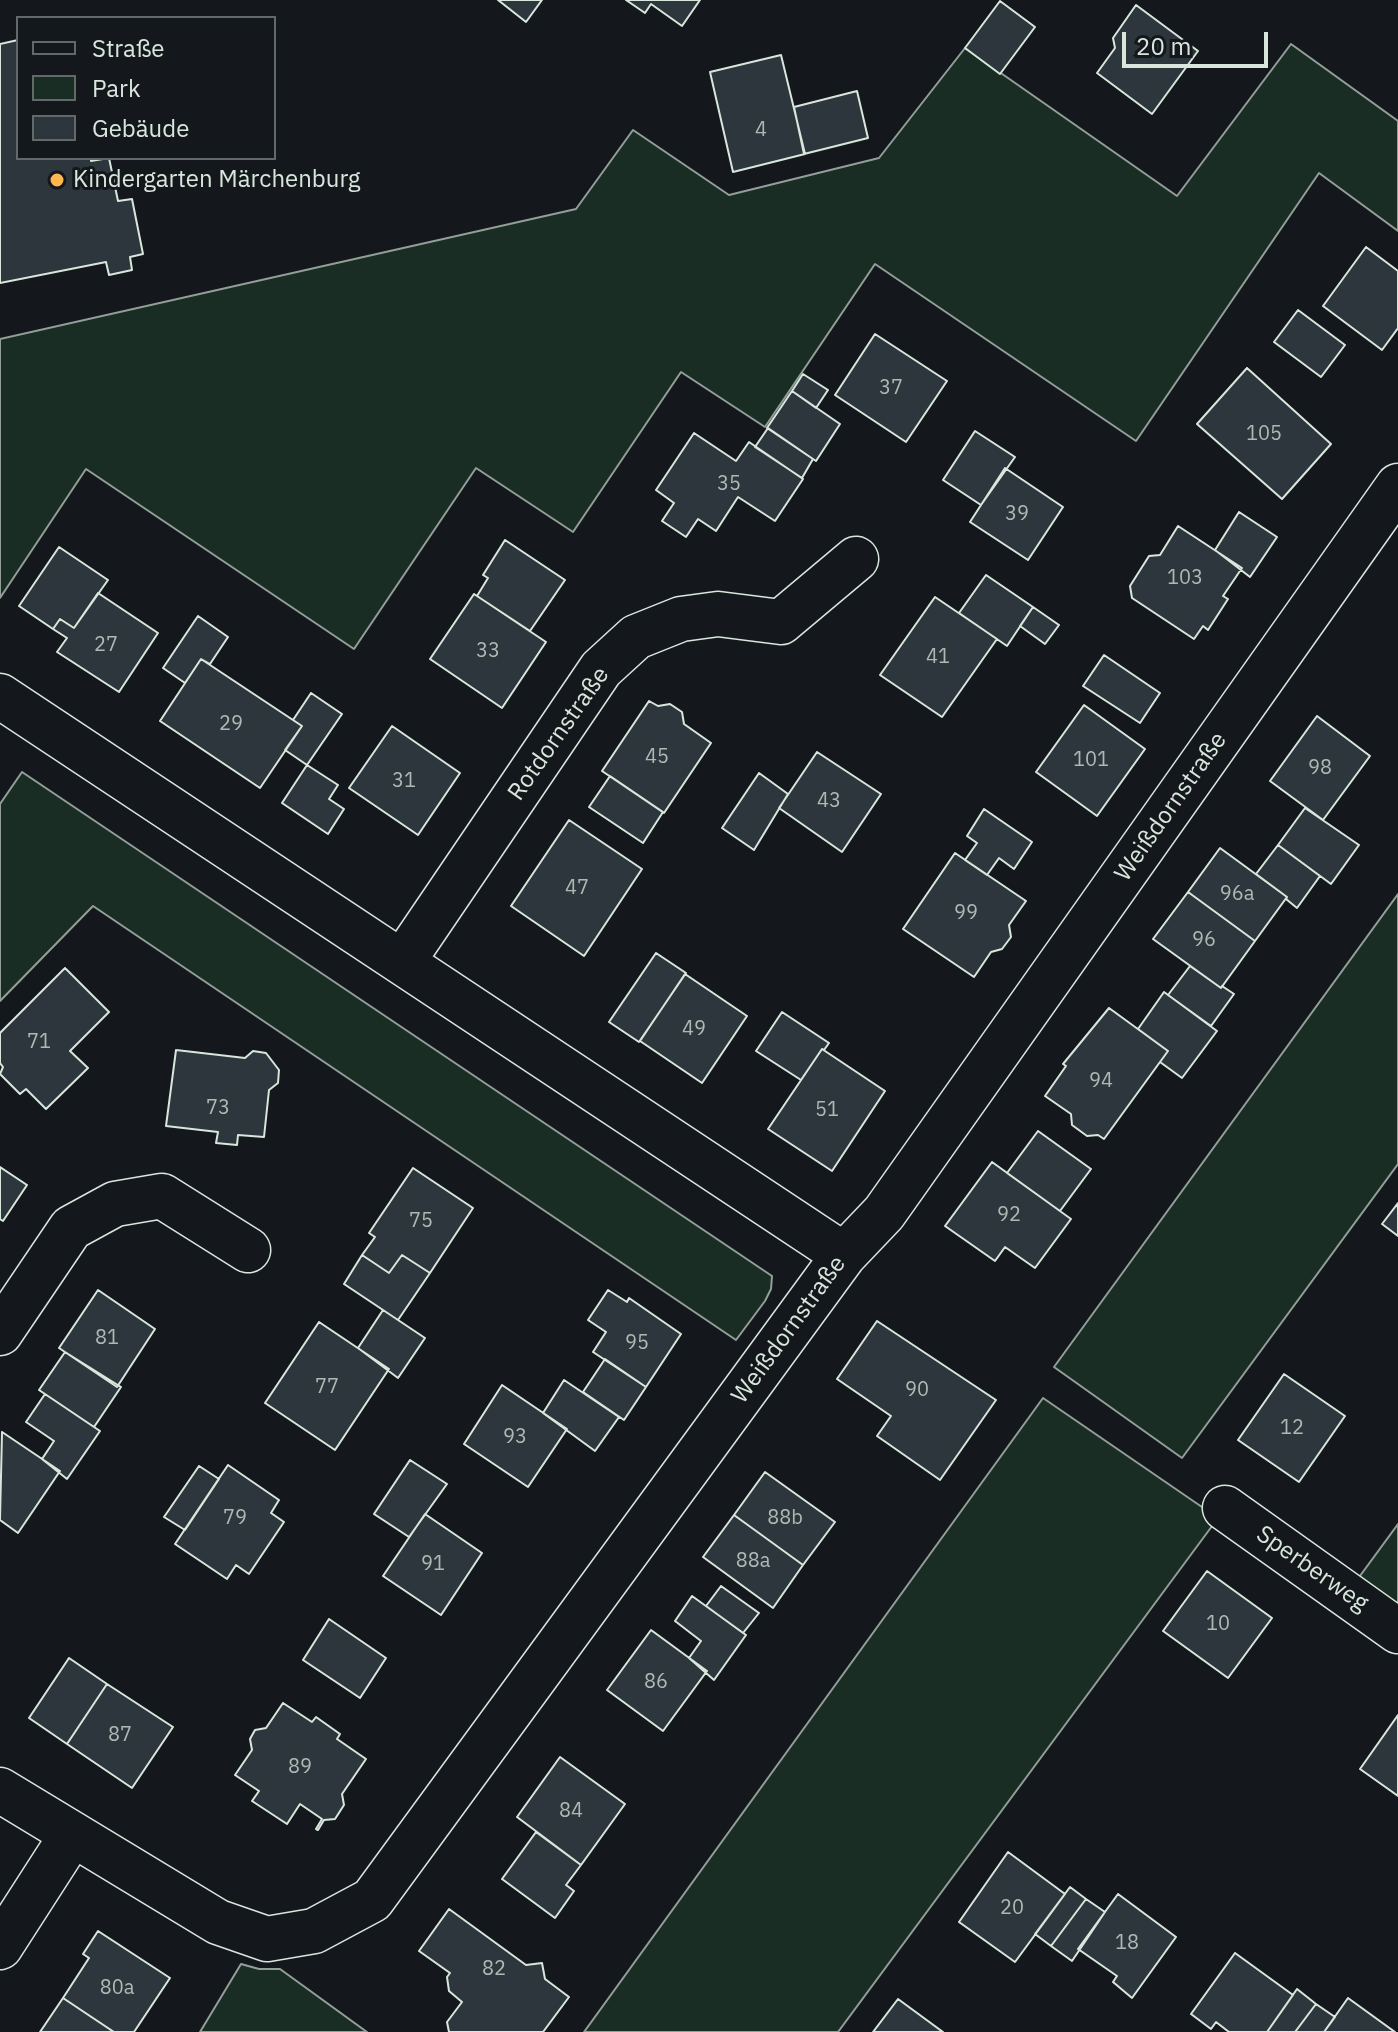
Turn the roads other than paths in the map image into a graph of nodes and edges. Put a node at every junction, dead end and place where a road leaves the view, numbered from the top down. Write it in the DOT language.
graph roads {
  1 [pos="1398,486"];
  2 [pos="856,559"];
  3 [pos="0,696"];
  4 [pos="403,961"];
  5 [pos="248,1250"];
  6 [pos="844,1255"];
  7 [pos="0,1333"];
  8 [pos="1225,1508"];
  9 [pos="1398,1631"];
  10 [pos="0,1790"];
  11 [pos="72,1835"];
  12 [pos="0,1947"];
  1 -- 6 [label="street, Weißdornstraße"];
  2 -- 4 [label="street, Rotdornstraße"];
  3 -- 4 [label="street"];
  4 -- 6 [label="street"];
  5 -- 7 [label="street"];
  6 -- 11 [label="street, Weißdornstraße"];
  8 -- 9 [label="street, Sperberweg"];
  10 -- 11 [label="street, Weißdornstraße"];
  11 -- 12 [label="street"];
}
